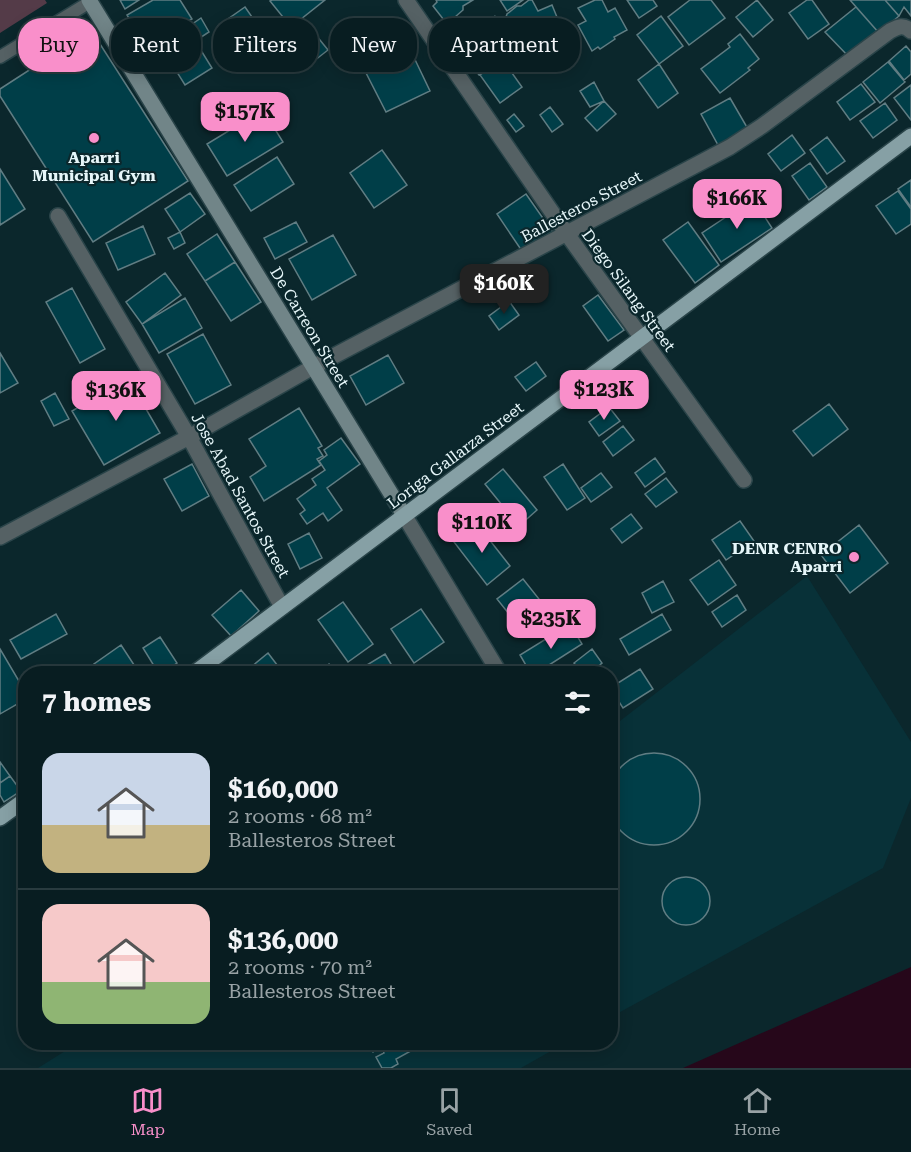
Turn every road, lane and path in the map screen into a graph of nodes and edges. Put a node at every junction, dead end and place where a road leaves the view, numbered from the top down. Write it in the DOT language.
graph roads {
  1 [pos="406,0"];
  2 [pos="90,1"];
  3 [pos="911,31"];
  4 [pos="0,57"];
  5 [pos="911,136"];
  6 [pos="57,216"];
  7 [pos="567,234"];
  8 [pos="641,337"];
  9 [pos="313,367"];
  10 [pos="189,437"];
  11 [pos="744,480"];
  12 [pos="404,515"];
  13 [pos="0,537"];
  14 [pos="282,607"];
  15 [pos="204,666"];
  16 [pos="495,666"];
  17 [pos="18,805"];
  18 [pos="0,818"];
  1 -- 7 [label="street, Diego Silang Street"];
  2 -- 4 [label="lane"];
  2 -- 9 [label="street, De Carreon Street"];
  3 -- 7 [label="street, Ballesteros Street"];
  5 -- 8 [label="main road, Loriga Gallarza Street"];
  6 -- 10 [label="street, Jose Abad Santos Street"];
  7 -- 8 [label="street, Diego Silang Street"];
  7 -- 9 [label="street, Ballesteros Street"];
  8 -- 11 [label="street, Diego Silang Street"];
  8 -- 12 [label="main road, Loriga Gallarza Street"];
  9 -- 10 [label="street, Ballesteros Street"];
  9 -- 12 [label="street, De Carreon Street"];
  10 -- 13 [label="street, Ballesteros Street"];
  10 -- 14 [label="street, Jose Abad Santos Street"];
  12 -- 14 [label="main road, Loriga Gallarza Street"];
  12 -- 16 [label="street, De Carreon Street"];
  14 -- 15 [label="main road, Loriga Gallarza Street"];
  17 -- 18 [label="main road"];
}
